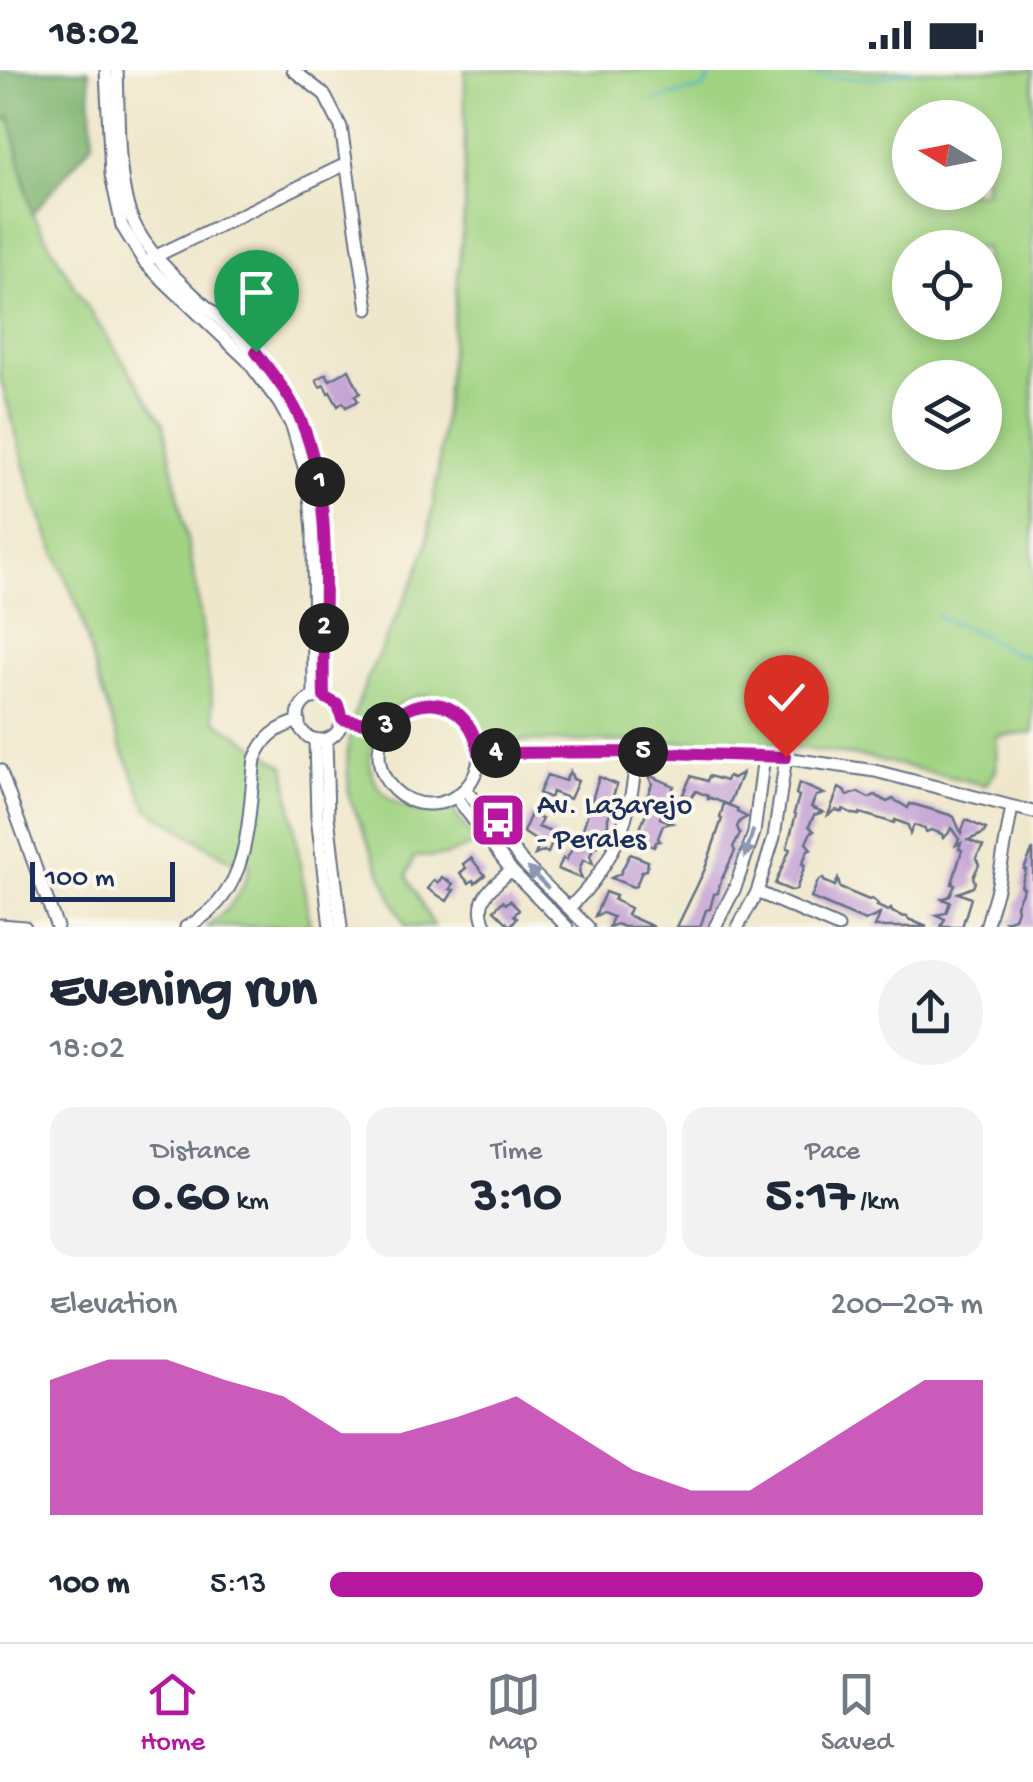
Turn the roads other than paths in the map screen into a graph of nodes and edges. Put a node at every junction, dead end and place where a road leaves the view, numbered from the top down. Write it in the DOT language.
graph roads {
  1 [pos="106,70"];
  2 [pos="117,70"];
  3 [pos="293,70"];
  4 [pos="346,164"];
  5 [pos="149,260"];
  6 [pos="368,309"];
  7 [pos="319,697"];
  8 [pos="342,719"];
  9 [pos="298,720"];
  10 [pos="386,727"];
  11 [pos="320,739"];
  12 [pos="636,752"];
  13 [pos="479,753"];
  14 [pos="764,755"];
  15 [pos="786,757"];
  16 [pos="0,770"];
  17 [pos="461,793"];
  18 [pos="1012,807"];
  19 [pos="1033,812"];
  20 [pos="512,870"];
  21 [pos="757,892"];
  22 [pos="569,908"];
  23 [pos="0,925"];
  24 [pos="25,927"];
  25 [pos="57,927"];
  26 [pos="186,927"];
  27 [pos="330,927"];
  28 [pos="341,927"];
  29 [pos="486,927"];
  30 [pos="567,927"];
  31 [pos="588,927"];
  32 [pos="714,927"];
  33 [pos="738,927"];
  34 [pos="838,927"];
  35 [pos="986,927"];
  1 -- 5 [label="street"];
  2 -- 5 [label="street"];
  3 -- 4 [label="street"];
  4 -- 5 [label="street"];
  4 -- 6 [label="street"];
  5 -- 7 [label="street"];
  7 -- 8 [label="street"];
  7 -- 9 [label="street"];
  8 -- 10 [label="street"];
  8 -- 11 [label="street"];
  9 -- 11 [label="street"];
  9 -- 26 [label="street"];
  10 -- 13 [label="street"];
  10 -- 17 [label="street"];
  11 -- 27 [label="street"];
  11 -- 28 [label="street"];
  12 -- 13 [label="street"];
  12 -- 14 [label="street"];
  12 -- 22 [label="street"];
  13 -- 17 [label="street"];
  14 -- 15 [label="street"];
  14 -- 32 [label="street, one-way"];
  15 -- 18 [label="street"];
  15 -- 21 [label="street"];
  16 -- 25 [label="street"];
  17 -- 20 [label="street"];
  22 -- 17 [label="street, one-way"];
  18 -- 19 [label="street"];
  18 -- 35 [label="street"];
  20 -- 29 [label="street"];
  20 -- 30 [label="street"];
  21 -- 33 [label="street"];
  21 -- 34 [label="street"];
  22 -- 31 [label="street"];
  23 -- 24 [label="street"];
}
